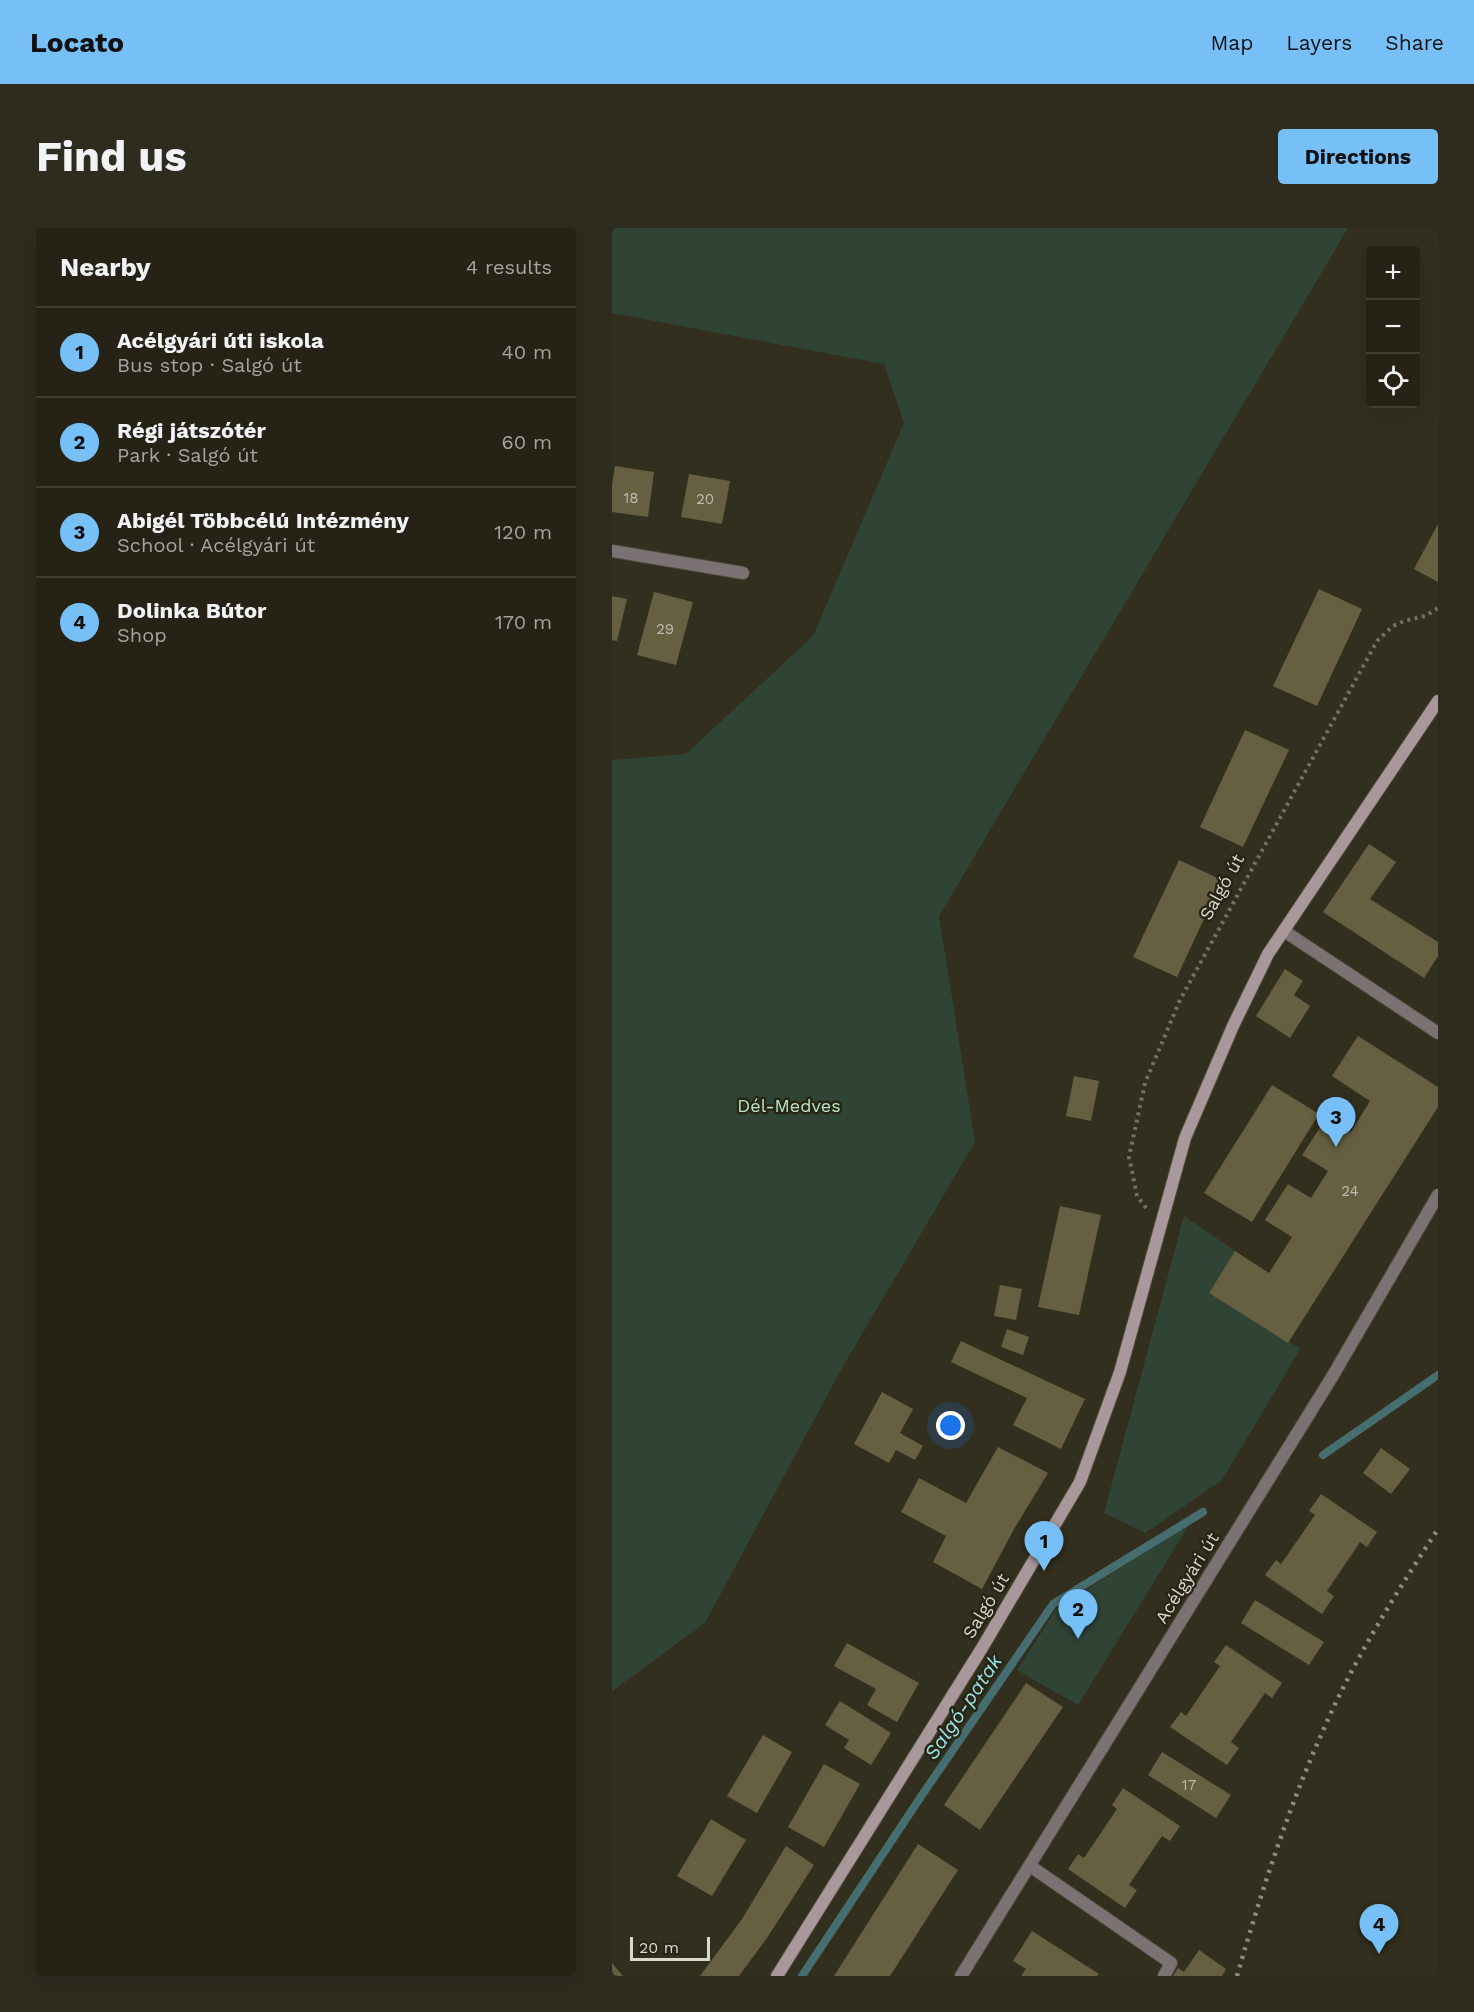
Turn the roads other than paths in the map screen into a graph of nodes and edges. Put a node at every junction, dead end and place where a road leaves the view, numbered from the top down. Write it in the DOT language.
graph roads {
  1 [pos="612,551"];
  2 [pos="743,573"];
  3 [pos="1438,701"];
  4 [pos="1284,931"];
  5 [pos="1438,1033"];
  6 [pos="1438,1195"];
  7 [pos="1030,1866"];
  8 [pos="777,1976"];
  9 [pos="961,1976"];
  10 [pos="1164,1976"];
  1 -- 2 [label="street"];
  3 -- 4 [label="main road, Salgó út"];
  4 -- 5 [label="street"];
  4 -- 8 [label="main road, Salgó út"];
  6 -- 7 [label="street, Acélgyári út"];
  7 -- 9 [label="street, Acélgyári út"];
  7 -- 10 [label="street"];
}
